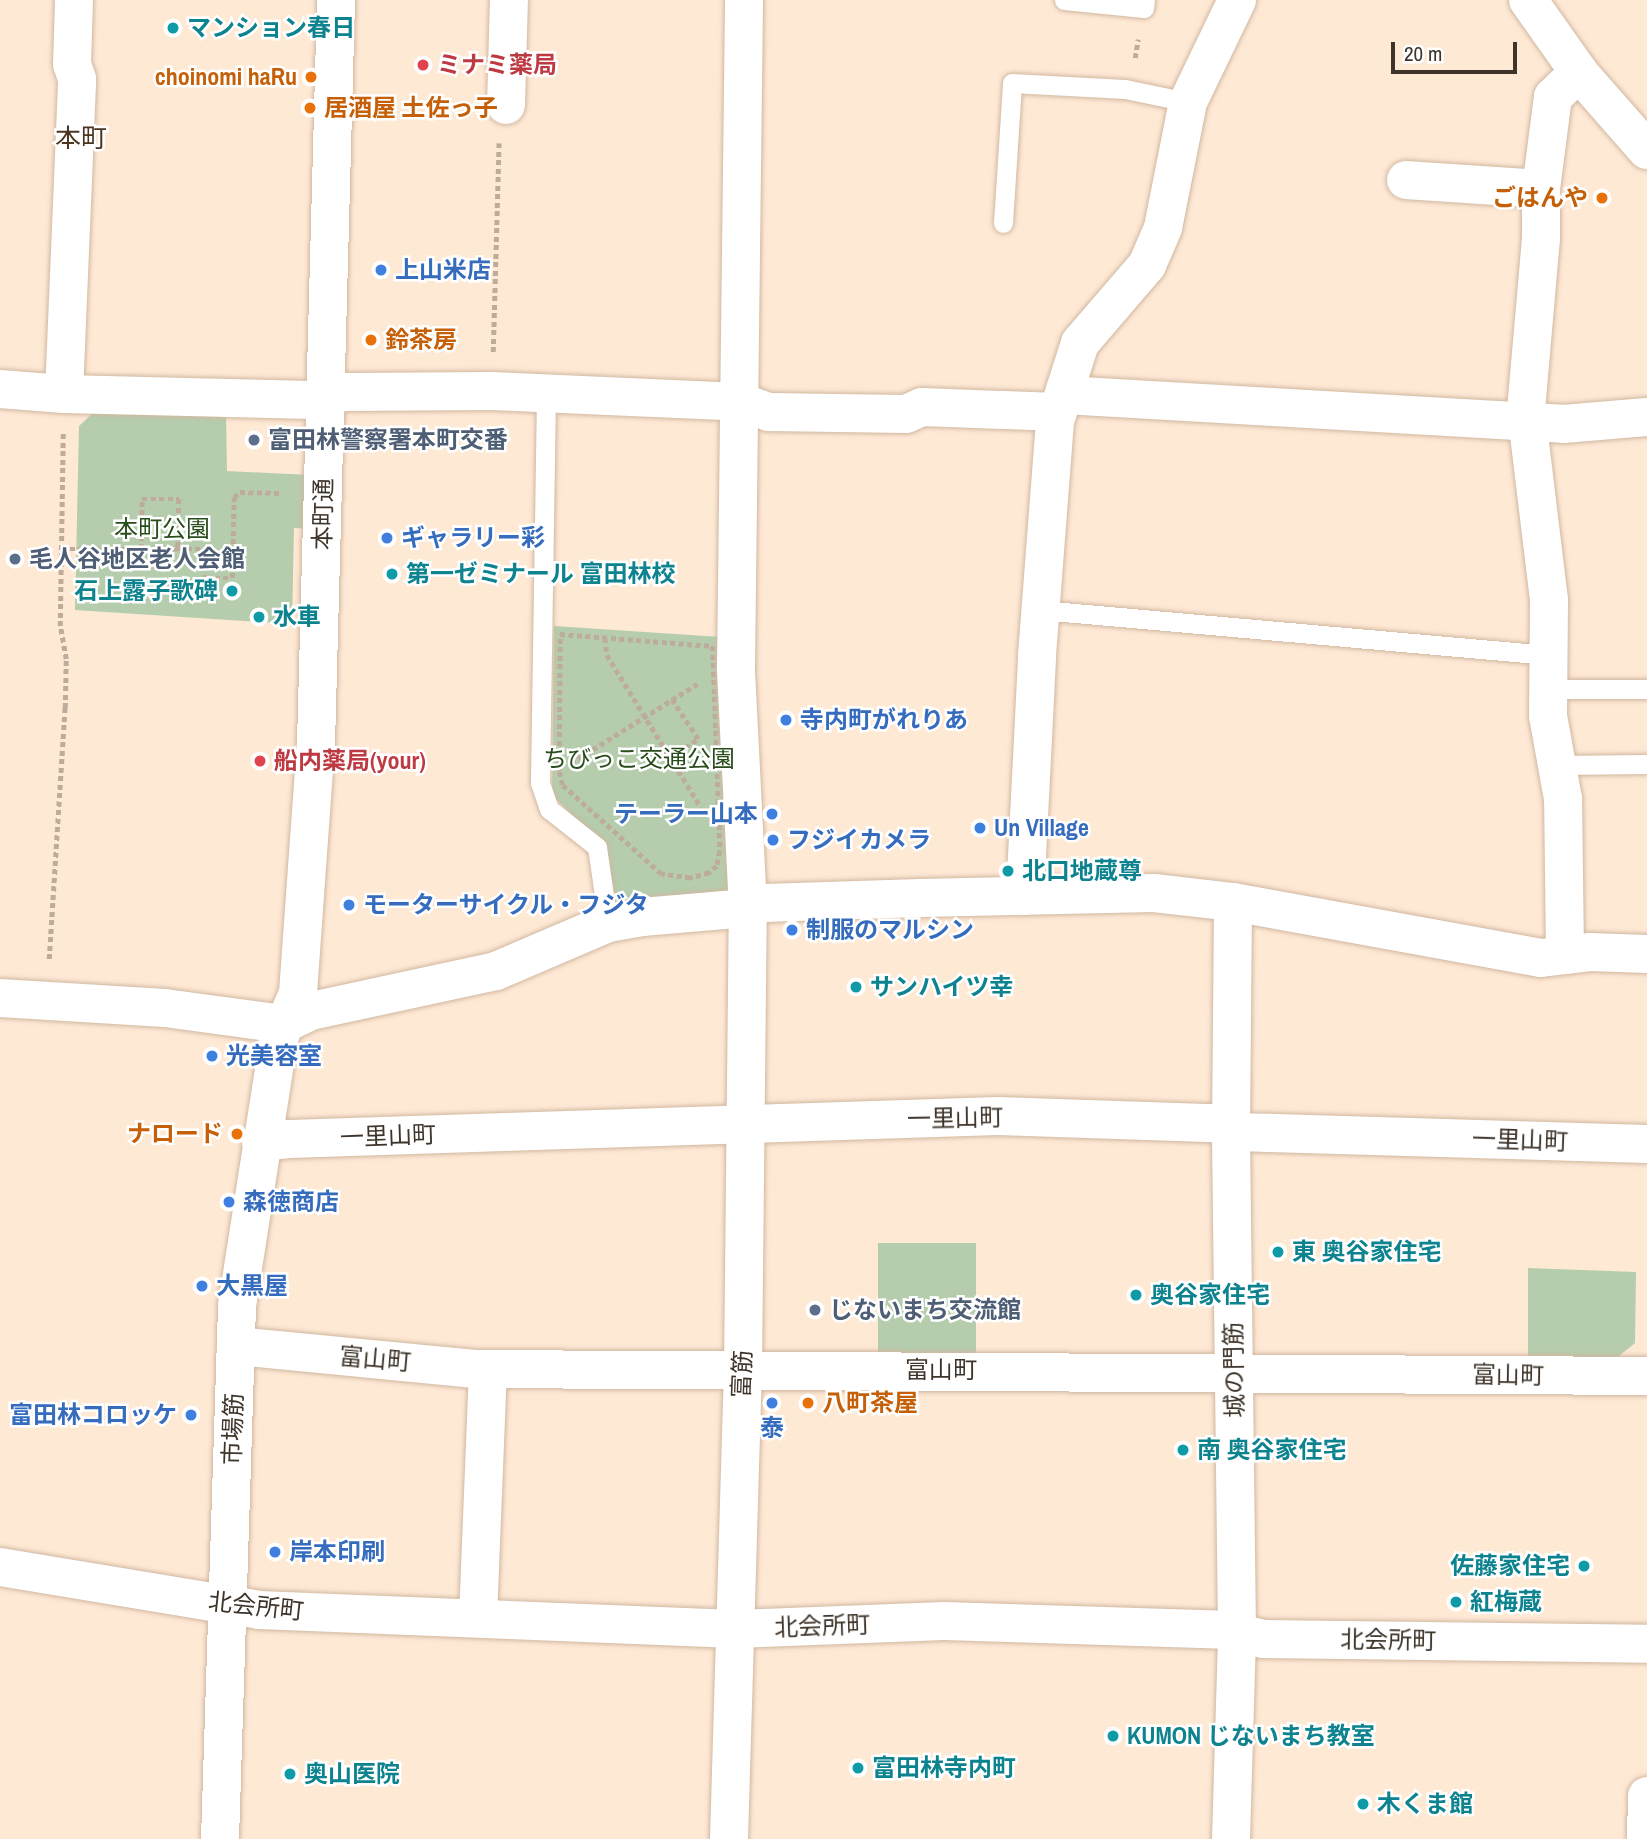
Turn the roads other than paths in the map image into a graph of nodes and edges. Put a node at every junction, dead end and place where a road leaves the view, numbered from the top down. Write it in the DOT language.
graph roads {
  1 [pos="74,0"];
  2 [pos="336,0"];
  3 [pos="509,0"];
  4 [pos="744,0"];
  5 [pos="1064,0"];
  6 [pos="1237,0"];
  7 [pos="1528,0"];
  8 [pos="1145,4"];
  9 [pos="1579,72"];
  10 [pos="1188,102"];
  11 [pos="506,105"];
  12 [pos="1647,150"];
  13 [pos="1406,180"];
  14 [pos="1541,189"];
  15 [pos="1003,223"];
  16 [pos="0,389"];
  17 [pos="64,394"];
  18 [pos="326,396"];
  19 [pos="546,396"];
  20 [pos="741,402"];
  21 [pos="1061,404"];
  22 [pos="1647,417"];
  23 [pos="1528,422"];
  24 [pos="1041,610"];
  25 [pos="1548,672"];
  26 [pos="1647,689"];
  27 [pos="1647,764"];
  28 [pos="1557,765"];
  29 [pos="1025,896"];
  30 [pos="1233,902"];
  31 [pos="748,908"];
  32 [pos="608,923"];
  33 [pos="1647,954"];
  34 [pos="1565,955"];
  35 [pos="0,998"];
  36 [pos="284,1024"];
  37 [pos="746,1124"];
  38 [pos="1231,1129"];
  39 [pos="261,1142"];
  40 [pos="1647,1144"];
  41 [pos="236,1346"];
  42 [pos="1647,1364"];
  43 [pos="488,1368"];
  44 [pos="743,1369"];
  45 [pos="1234,1372"];
  46 [pos="1647,1376"];
  47 [pos="1647,1394"];
  48 [pos="0,1567"];
  49 [pos="228,1605"];
  50 [pos="478,1618"];
  51 [pos="735,1629"];
  52 [pos="1237,1633"];
  53 [pos="1647,1644"];
  54 [pos="1647,1796"];
  55 [pos="220,1839"];
  56 [pos="729,1839"];
  57 [pos="1231,1839"];
  58 [pos="1646,1839"];
  1 -- 17 [label="street"];
  2 -- 18 [label="street, 本町通"];
  3 -- 11 [label="street"];
  4 -- 20 [label="street, 富筋"];
  5 -- 8 [label="lane"];
  6 -- 10 [label="street"];
  7 -- 9 [label="street"];
  9 -- 12 [label="street"];
  9 -- 14 [label="street"];
  10 -- 15 [label="lane"];
  10 -- 21 [label="street"];
  13 -- 14 [label="street"];
  14 -- 23 [label="street"];
  16 -- 17 [label="street"];
  17 -- 18 [label="street"];
  18 -- 19 [label="street"];
  18 -- 36 [label="street, 本町通"];
  19 -- 20 [label="street"];
  19 -- 32 [label="lane"];
  20 -- 21 [label="street"];
  20 -- 31 [label="street, 富筋"];
  21 -- 23 [label="street"];
  21 -- 24 [label="street"];
  22 -- 23 [label="street"];
  23 -- 25 [label="street"];
  24 -- 25 [label="lane"];
  24 -- 29 [label="street"];
  25 -- 26 [label="lane"];
  25 -- 28 [label="street"];
  27 -- 28 [label="lane"];
  28 -- 34 [label="street"];
  29 -- 30 [label="street"];
  29 -- 31 [label="street"];
  30 -- 34 [label="street"];
  30 -- 38 [label="street, 城の門筋"];
  31 -- 32 [label="street"];
  31 -- 37 [label="street, 富筋"];
  32 -- 36 [label="street"];
  33 -- 34 [label="street"];
  35 -- 36 [label="street"];
  36 -- 39 [label="street, 市場筋"];
  37 -- 38 [label="street, 一里山町"];
  37 -- 39 [label="street, 一里山町"];
  37 -- 44 [label="street, 富筋"];
  38 -- 40 [label="street, 一里山町"];
  38 -- 45 [label="street, 城の門筋"];
  39 -- 41 [label="street, 市場筋"];
  41 -- 43 [label="street, 富山町"];
  41 -- 49 [label="street, 市場筋"];
  42 -- 46 [label="street"];
  43 -- 44 [label="street, 富山町"];
  43 -- 50 [label="street"];
  44 -- 45 [label="street, 富山町"];
  44 -- 51 [label="street, 富筋"];
  45 -- 46 [label="street, 富山町"];
  45 -- 52 [label="street, 城の門筋"];
  46 -- 47 [label="street"];
  48 -- 49 [label="street, 北会所町"];
  49 -- 50 [label="street, 北会所町"];
  49 -- 55 [label="street, 市場筋"];
  50 -- 51 [label="street, 北会所町"];
  51 -- 52 [label="street, 北会所町"];
  51 -- 56 [label="street, 富筋"];
  52 -- 53 [label="street, 北会所町"];
  52 -- 57 [label="street, 城の門筋"];
  54 -- 58 [label="street"];
}
